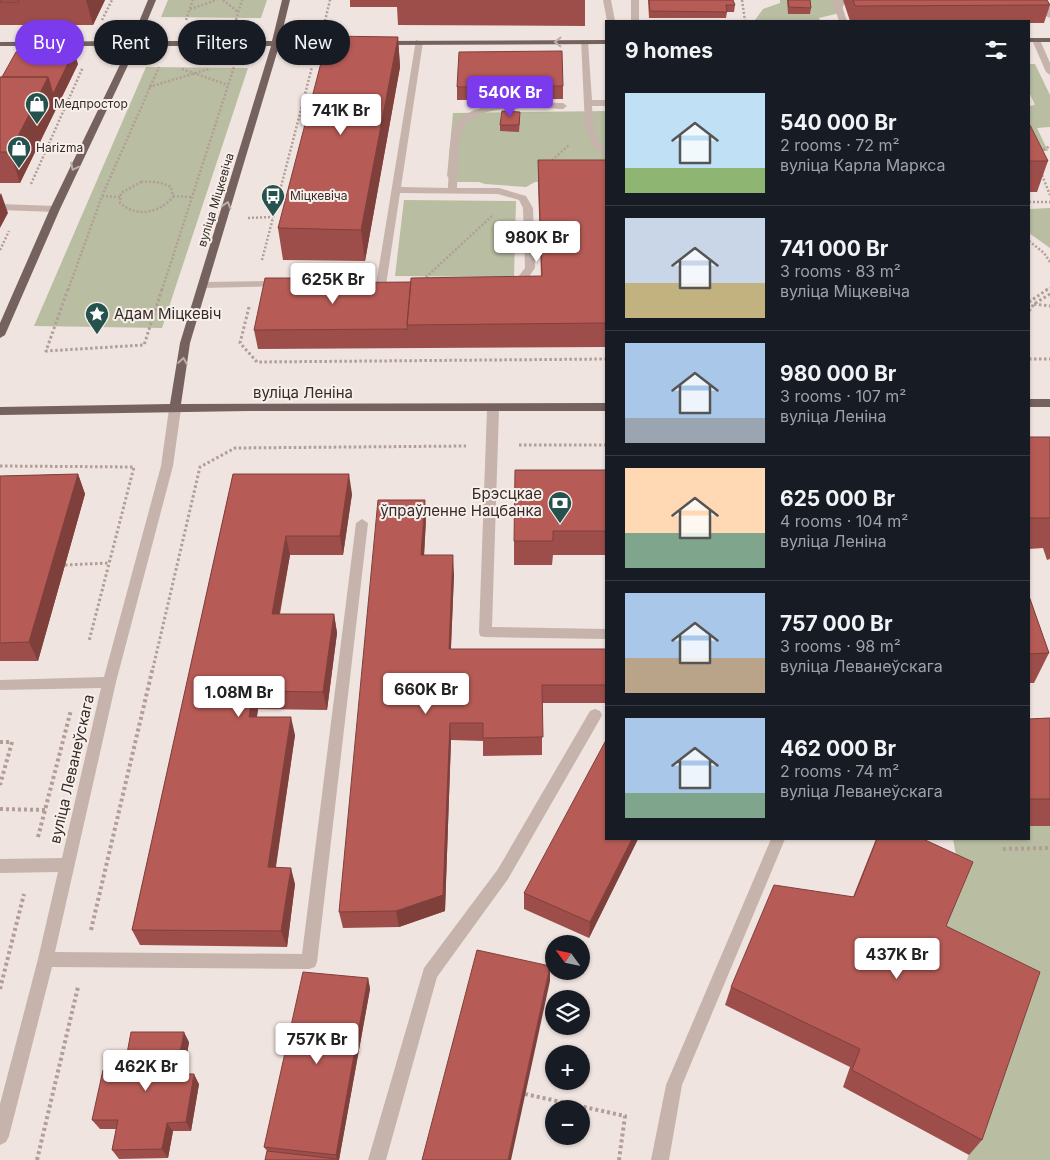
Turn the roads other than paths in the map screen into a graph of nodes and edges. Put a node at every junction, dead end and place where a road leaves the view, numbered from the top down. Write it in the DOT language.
graph roads {
  1 [pos="152,0"];
  2 [pos="286,0"];
  3 [pos="607,0"];
  4 [pos="635,0"];
  5 [pos="836,0"];
  6 [pos="1042,0"];
  7 [pos="1050,16"];
  8 [pos="144,20"];
  9 [pos="611,20"];
  10 [pos="636,20"];
  11 [pos="844,20"];
  12 [pos="1033,40"];
  13 [pos="1050,40"];
  14 [pos="369,42"];
  15 [pos="419,42"];
  16 [pos="584,42"];
  17 [pos="605,42"];
  18 [pos="0,44"];
  19 [pos="94,44"];
  20 [pos="168,44"];
  21 [pos="275,44"];
  22 [pos="124,65"];
  23 [pos="1050,72"];
  24 [pos="589,103"];
  25 [pos="605,103"];
  26 [pos="563,106"];
  27 [pos="605,151"];
  28 [pos="396,190"];
  29 [pos="452,190"];
  30 [pos="0,207"];
  31 [pos="55,209"];
  32 [pos="203,285"];
  33 [pos="294,285"];
  34 [pos="381,285"];
  35 [pos="500,286"];
  36 [pos="0,335"];
  37 [pos="1030,403"];
  38 [pos="1050,403"];
  39 [pos="605,407"];
  40 [pos="493,408"];
  41 [pos="175,409"];
  42 [pos="0,411"];
  43 [pos="362,523"];
  44 [pos="605,634"];
  45 [pos="109,682"];
  46 [pos="0,685"];
  47 [pos="595,715"];
  48 [pos="778,840"];
  49 [pos="66,865"];
  50 [pos="0,866"];
  51 [pos="46,959"];
  52 [pos="0,1136"];
  53 [pos="377,1160"];
  54 [pos="660,1160"];
  1 -- 8 [label="main road"];
  2 -- 21 [label="main road, вуліца Міцкевіча"];
  3 -- 9 [label="street"];
  4 -- 10 [label="street"];
  5 -- 11 [label="street"];
  6 -- 7 [label="street"];
  12 -- 13 [label="main road"];
  12 -- 23 [label="street"];
  14 -- 15 [label="main road"];
  16 -- 15 [label="main road, one-way"];
  15 -- 28 [label="street"];
  16 -- 17 [label="main road"];
  16 -- 24 [label="street"];
  18 -- 19 [label="main road"];
  20 -- 21 [label="main road"];
  32 -- 21 [label="main road, вуліца Міцкевіча, one-way"];
  22 -- 31 [label="main road, one-way"];
  24 -- 25 [label="street"];
  24 -- 27 [label="street"];
  26 -- 29 [label="street"];
  28 -- 29 [label="street"];
  28 -- 34 [label="street"];
  29 -- 35 [label="street"];
  30 -- 31 [label="street"];
  31 -- 36 [label="main road"];
  32 -- 33 [label="street"];
  41 -- 32 [label="main road, вуліца Міцкевіча, one-way"];
  37 -- 38 [label="main road"];
  39 -- 40 [label="main road, вуліца Леніна"];
  40 -- 41 [label="main road, вуліца Леніна"];
  40 -- 44 [label="street"];
  41 -- 42 [label="main road, вуліца Леніна"];
  41 -- 45 [label="street, вуліца Леванеўскага"];
  43 -- 51 [label="street"];
  45 -- 46 [label="street"];
  45 -- 49 [label="street, вуліца Леванеўскага"];
  47 -- 53 [label="street"];
  48 -- 54 [label="street"];
  49 -- 50 [label="street"];
  49 -- 51 [label="street, вуліца Леванеўскага"];
  51 -- 52 [label="street, вуліца Леванеўскага"];
}
